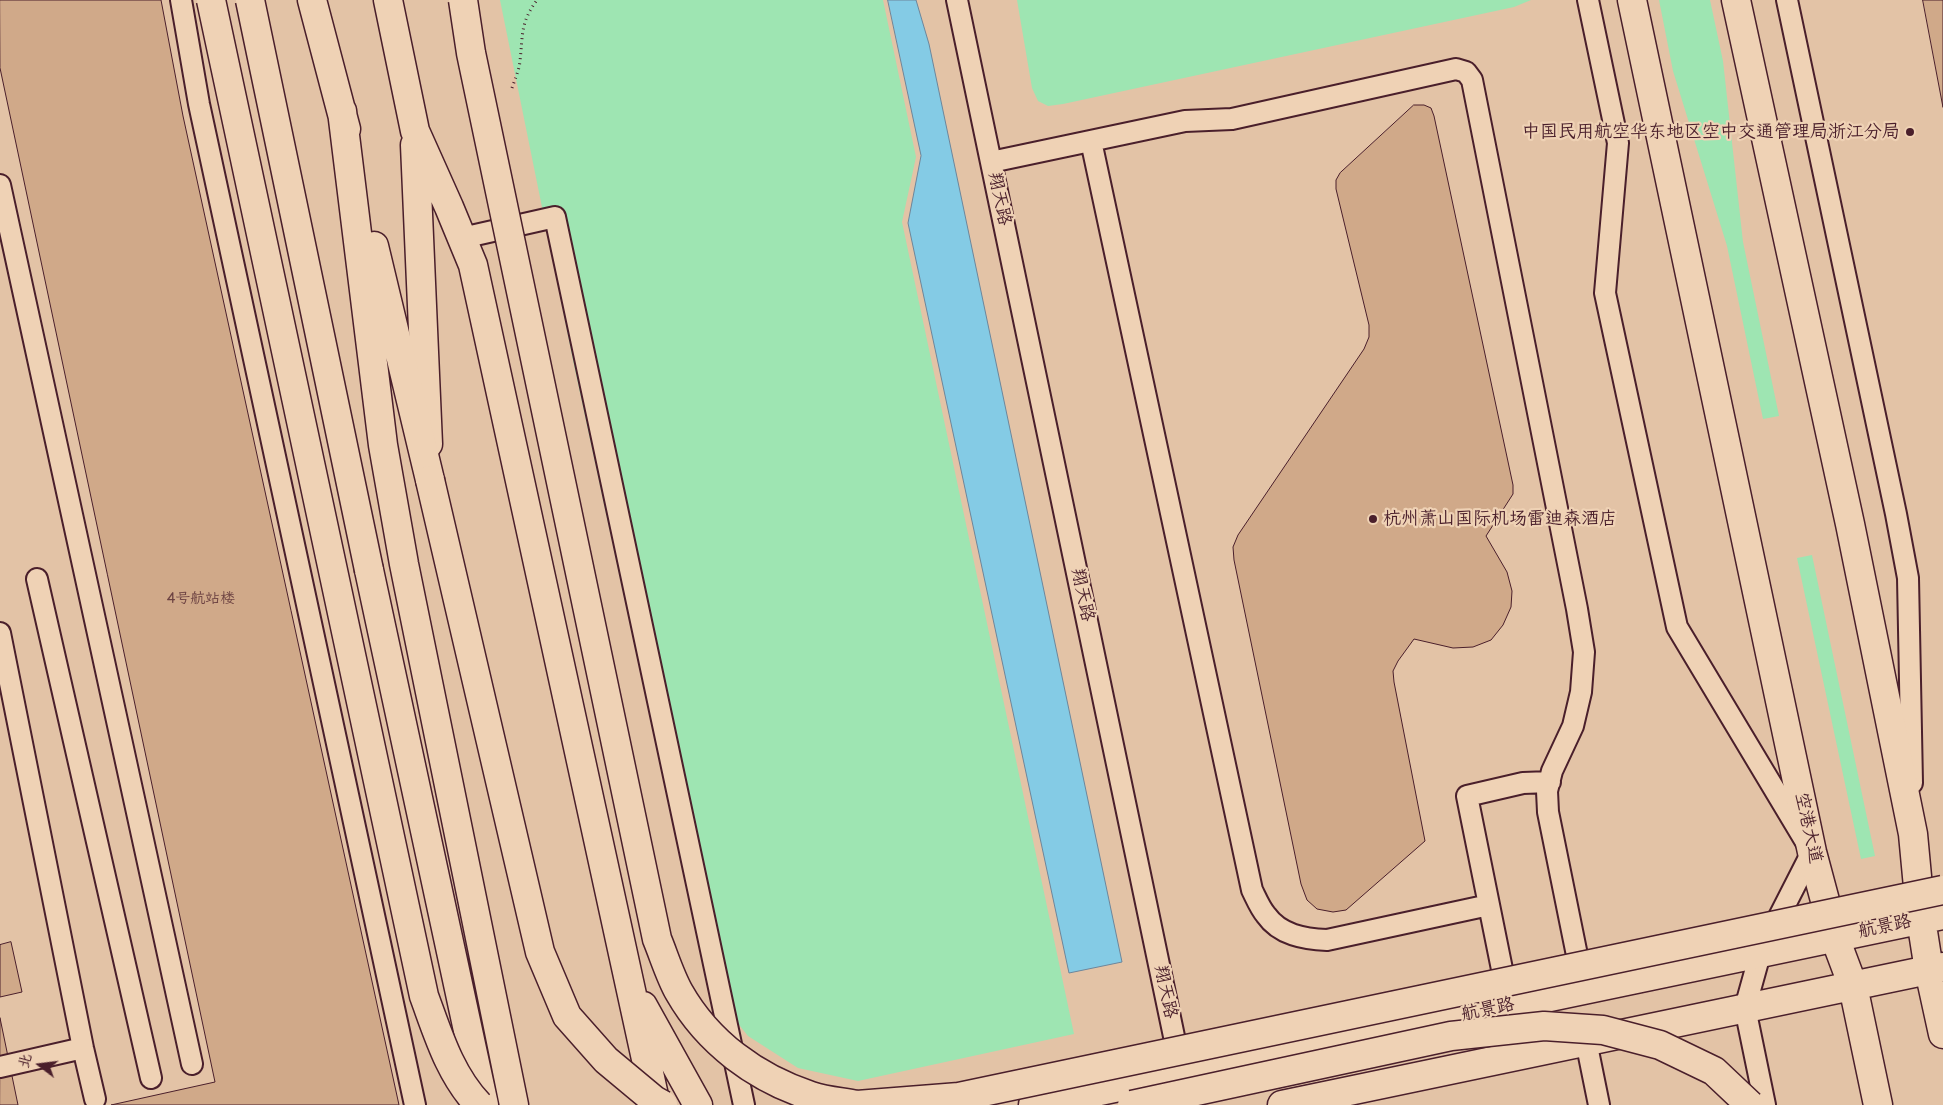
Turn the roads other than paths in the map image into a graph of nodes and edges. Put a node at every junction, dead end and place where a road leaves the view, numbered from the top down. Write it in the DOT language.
graph roads {
  1 [pos="181,0"];
  2 [pos="211,0"];
  3 [pos="250,0"];
  4 [pos="312,0"];
  5 [pos="388,0"];
  6 [pos="463,0"];
  7 [pos="957,0"];
  8 [pos="1588,0"];
  9 [pos="1632,0"];
  10 [pos="1736,0"];
  11 [pos="1787,0"];
  12 [pos="342,112"];
  13 [pos="415,130"];
  14 [pos="1091,141"];
  15 [pos="991,162"];
  16 [pos="0,185"];
  17 [pos="462,238"];
  18 [pos="430,480"];
  19 [pos="37,579"];
  20 [pos="0,633"];
  21 [pos="1550,782"];
  22 [pos="1913,834"];
  23 [pos="1812,852"];
  24 [pos="1943,890"];
  25 [pos="1489,906"];
  26 [pos="1932,917"];
  27 [pos="1835,938"];
  28 [pos="1760,954"];
  29 [pos="1936,968"];
  30 [pos="626,971"];
  31 [pos="1853,986"];
  32 [pos="1584,990"];
  33 [pos="1509,1006"];
  34 [pos="1745,1008"];
  35 [pos="1943,1034"];
  36 [pos="1586,1041"];
  37 [pos="83,1048"];
  38 [pos="192,1064"];
  39 [pos="0,1066"];
  40 [pos="1182,1074"];
  41 [pos="151,1078"];
  42 [pos="94,1099"];
  43 [pos="415,1105"];
  44 [pos="479,1105"];
  45 [pos="484,1105"];
  46 [pos="514,1105"];
  47 [pos="656,1105"];
  48 [pos="664,1105"];
  49 [pos="698,1105"];
  50 [pos="744,1105"];
  51 [pos="857,1105"];
  52 [pos="1033,1105"];
  53 [pos="1132,1105"];
  54 [pos="1188,1105"];
  55 [pos="1282,1105"];
  56 [pos="1599,1105"];
  57 [pos="1750,1105"];
  58 [pos="1764,1105"];
  59 [pos="1878,1105"];
  1 -- 43 [label="lane"];
  2 -- 44 [label="main road, bridge"];
  3 -- 45 [label="main road, bridge"];
  4 -- 12 [label="main road"];
  5 -- 13 [label="main road"];
  6 -- 51 [label="main road, bridge"];
  7 -- 15 [label="lane, 翔天路"];
  8 -- 23 [label="lane"];
  9 -- 23 [label="main road, 空港大道"];
  10 -- 22 [label="main road"];
  11 -- 22 [label="lane"];
  12 -- 18 [label="main road"];
  12 -- 46 [label="main road"];
  13 -- 17 [label="main road"];
  13 -- 18 [label="main road"];
  14 -- 15 [label="lane"];
  14 -- 21 [label="lane"];
  14 -- 25 [label="lane"];
  15 -- 40 [label="lane, 翔天路"];
  16 -- 38 [label="lane"];
  17 -- 30 [label="main road"];
  17 -- 50 [label="lane"];
  18 -- 48 [label="main road, bridge"];
  19 -- 41 [label="lane"];
  20 -- 37 [label="lane"];
  21 -- 25 [label="lane"];
  21 -- 32 [label="lane"];
  22 -- 26 [label="main road"];
  23 -- 27 [label="main road, 空港大道"];
  23 -- 28 [label="lane"];
  24 -- 51 [label="main road, bridge"];
  25 -- 33 [label="lane"];
  26 -- 27 [label="main road, 航景路"];
  26 -- 29 [label="main road"];
  27 -- 28 [label="main road, 航景路"];
  27 -- 31 [label="main road, 空港大道"];
  28 -- 32 [label="main road, 航景路"];
  28 -- 34 [label="lane"];
  29 -- 31 [label="main road"];
  29 -- 35 [label="main road"];
  30 -- 47 [label="main road"];
  30 -- 49 [label="main road"];
  31 -- 34 [label="main road"];
  31 -- 59 [label="main road, 空港大道"];
  32 -- 33 [label="main road, 航景路"];
  33 -- 40 [label="main road, 航景路"];
  34 -- 36 [label="main road"];
  34 -- 58 [label="lane"];
  36 -- 55 [label="main road"];
  36 -- 56 [label="lane"];
  37 -- 39 [label="lane"];
  37 -- 42 [label="lane"];
  40 -- 52 [label="main road, 航景路"];
  40 -- 54 [label="lane, 翔天路"];
  53 -- 57 [label="main road, bridge"];
}
